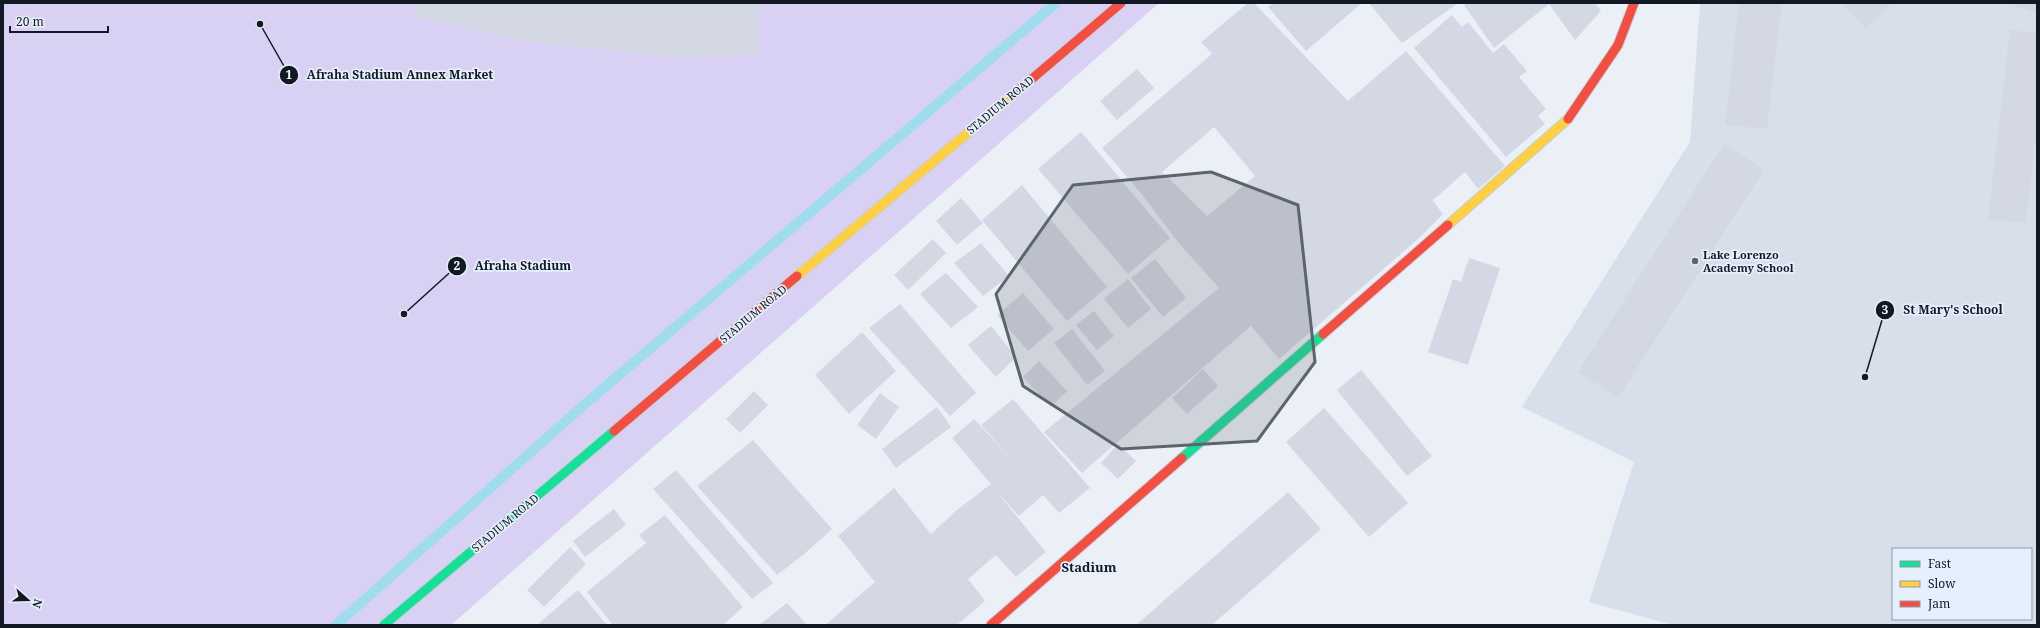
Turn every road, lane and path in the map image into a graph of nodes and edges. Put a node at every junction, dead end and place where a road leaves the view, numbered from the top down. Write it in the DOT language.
graph roads {
  1 [pos="1121,3"];
  2 [pos="1634,3"];
  3 [pos="384,625"];
  4 [pos="991,625"];
  1 -- 3 [label="street, STADIUM ROAD"];
  2 -- 4 [label="street"];
}
